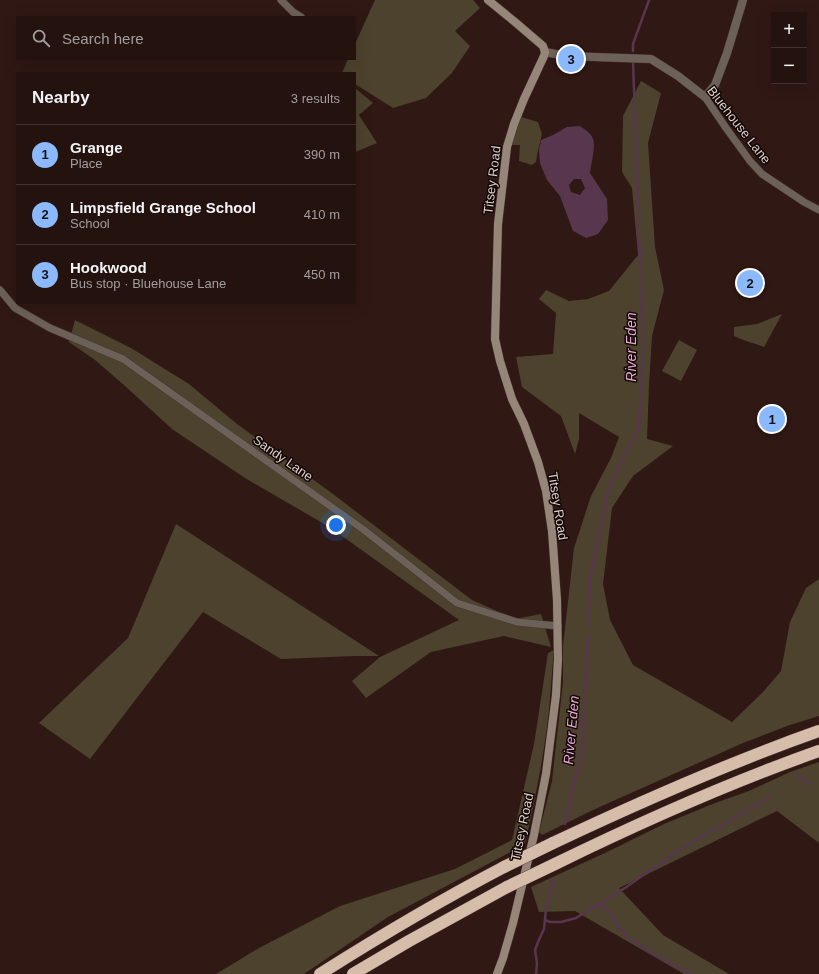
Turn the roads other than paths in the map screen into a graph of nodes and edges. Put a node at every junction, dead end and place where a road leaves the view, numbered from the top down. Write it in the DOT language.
graph roads {
  1 [pos="281,0"];
  2 [pos="488,0"];
  3 [pos="743,0"];
  4 [pos="299,16"];
  5 [pos="545,52"];
  6 [pos="705,97"];
  7 [pos="819,210"];
  8 [pos="0,290"];
  9 [pos="558,626"];
  10 [pos="819,731"];
  11 [pos="819,751"];
  12 [pos="320,974"];
  13 [pos="353,974"];
  14 [pos="498,974"];
  1 -- 4 [label="street"];
  2 -- 5 [label="main road"];
  3 -- 6 [label="street"];
  5 -- 6 [label="street, Bluehouse Lane"];
  5 -- 9 [label="main road, Titsey Road"];
  6 -- 7 [label="street, Bluehouse Lane"];
  8 -- 9 [label="street, Sandy Lane"];
  9 -- 14 [label="main road, Titsey Road"];
  10 -- 12 [label="highway, bridge"];
  11 -- 13 [label="highway, bridge"];
}
